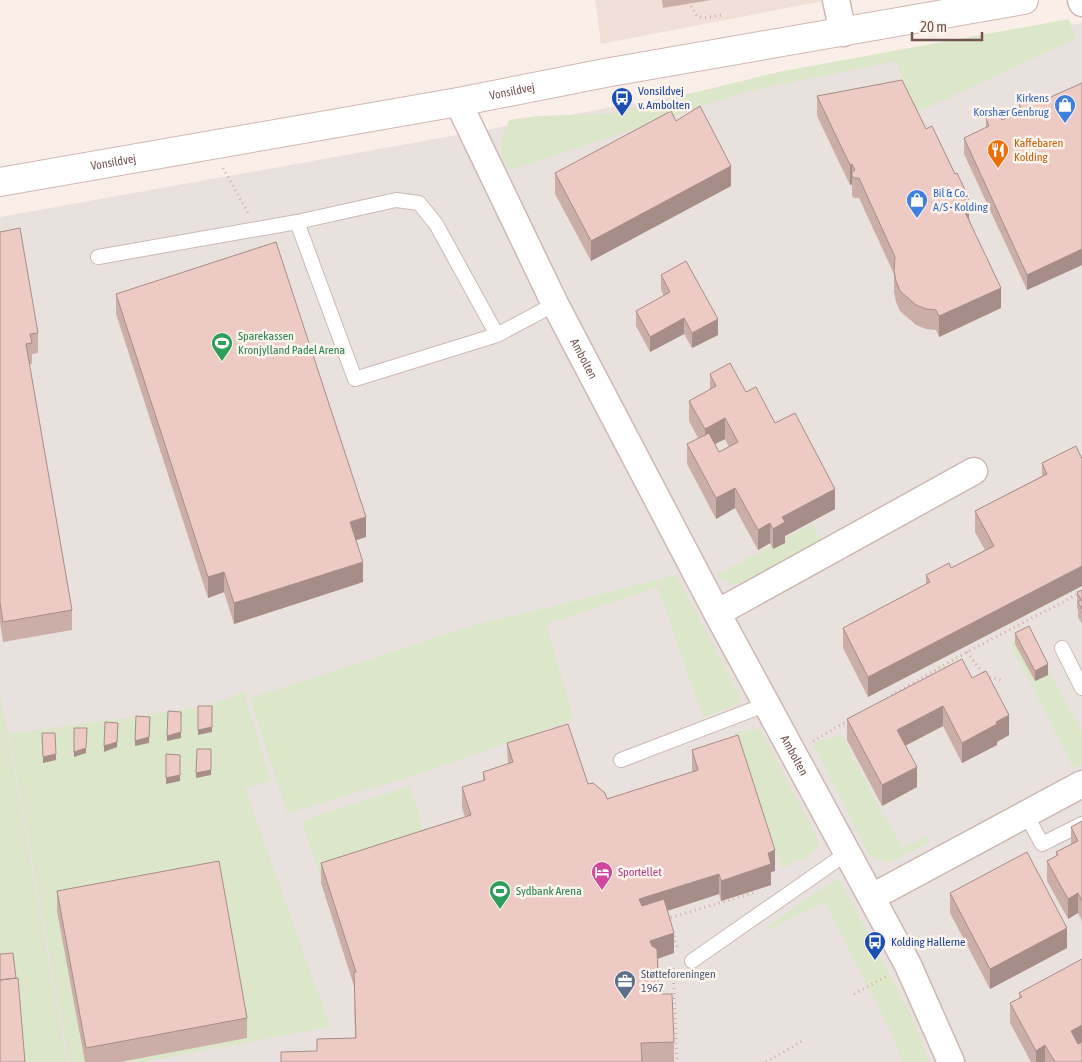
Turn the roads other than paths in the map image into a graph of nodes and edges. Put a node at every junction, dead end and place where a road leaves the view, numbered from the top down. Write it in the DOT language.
graph roads {
  1 [pos="836,0"];
  2 [pos="1024,0"];
  3 [pos="843,33"];
  4 [pos="458,102"];
  5 [pos="0,182"];
  6 [pos="297,222"];
  7 [pos="98,257"];
  8 [pos="555,304"];
  9 [pos="498,335"];
  10 [pos="974,471"];
  11 [pos="717,613"];
  12 [pos="1062,648"];
  13 [pos="1082,688"];
  14 [pos="766,704"];
  15 [pos="621,760"];
  16 [pos="1082,784"];
  17 [pos="1026,814"];
  18 [pos="1082,824"];
  19 [pos="848,853"];
  20 [pos="872,897"];
  21 [pos="692,961"];
  22 [pos="951,1062"];
  1 -- 3 [label="street"];
  2 -- 3 [label="main road, Vonsildvej"];
  3 -- 4 [label="main road, Vonsildvej"];
  4 -- 5 [label="main road, Vonsildvej"];
  4 -- 8 [label="street, Ambolten"];
  6 -- 7 [label="lane"];
  6 -- 9 [label="lane"];
  6 -- 9 [label="lane"];
  8 -- 9 [label="lane"];
  8 -- 11 [label="street, Ambolten"];
  10 -- 11 [label="street"];
  11 -- 14 [label="street, Ambolten"];
  12 -- 13 [label="lane"];
  14 -- 15 [label="lane"];
  14 -- 19 [label="street, Ambolten"];
  16 -- 17 [label="street"];
  17 -- 18 [label="lane"];
  17 -- 20 [label="street"];
  19 -- 20 [label="street, Ambolten"];
  19 -- 21 [label="lane"];
  20 -- 22 [label="street, Ambolten"];
}
